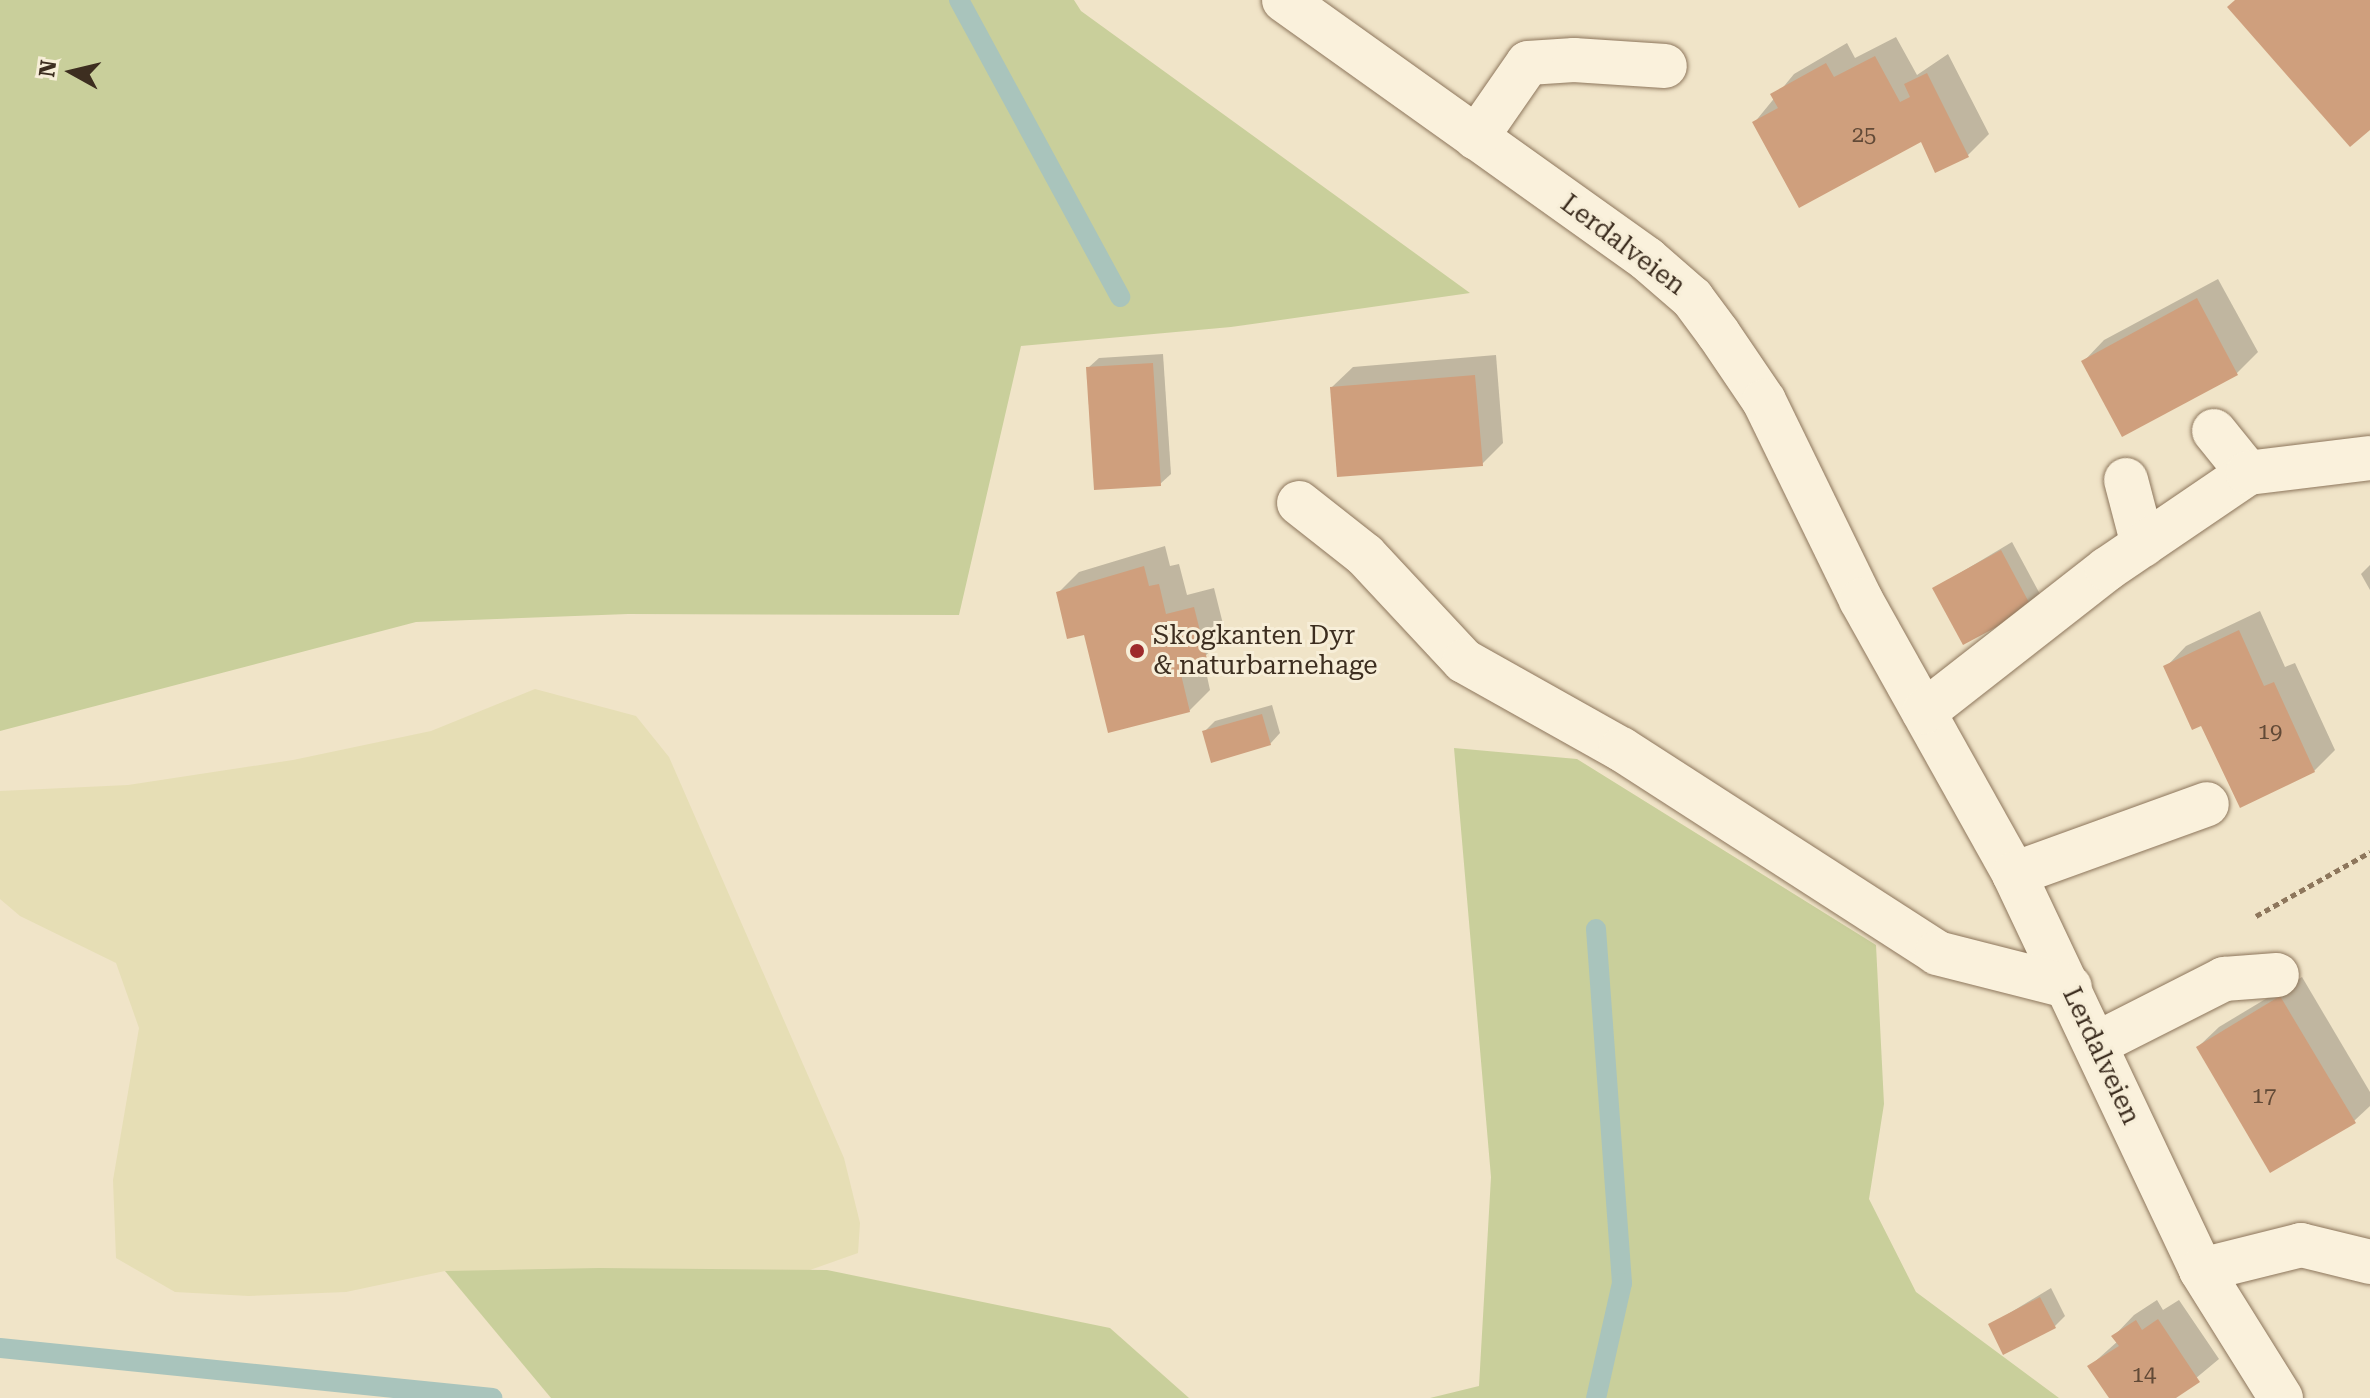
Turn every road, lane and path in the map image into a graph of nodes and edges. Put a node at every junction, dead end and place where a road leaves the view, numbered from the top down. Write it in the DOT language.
graph roads {
  1 [pos="1284,0"];
  2 [pos="1665,66"];
  3 [pos="1476,138"];
  4 [pos="2214,431"];
  5 [pos="2370,458"];
  6 [pos="2248,473"];
  7 [pos="2126,480"];
  8 [pos="1299,503"];
  9 [pos="2143,545"];
  10 [pos="1924,712"];
  11 [pos="2207,804"];
  12 [pos="2014,874"];
  13 [pos="2277,975"];
  14 [pos="2070,987"];
  15 [pos="2096,1044"];
  16 [pos="2370,1262"];
  17 [pos="2201,1270"];
  18 [pos="2281,1398"];
  1 -- 3 [label="street, Lerdalveien"];
  2 -- 3 [label="street"];
  3 -- 10 [label="street, Lerdalveien"];
  4 -- 6 [label="street"];
  5 -- 6 [label="street"];
  6 -- 9 [label="street"];
  7 -- 9 [label="street"];
  8 -- 14 [label="street"];
  9 -- 10 [label="street"];
  10 -- 12 [label="street, Lerdalveien"];
  11 -- 12 [label="street"];
  12 -- 14 [label="street, Lerdalveien"];
  13 -- 15 [label="street"];
  14 -- 15 [label="street, Lerdalveien"];
  15 -- 17 [label="street, Lerdalveien"];
  16 -- 17 [label="street"];
  17 -- 18 [label="street, Lerdalveien"];
}
